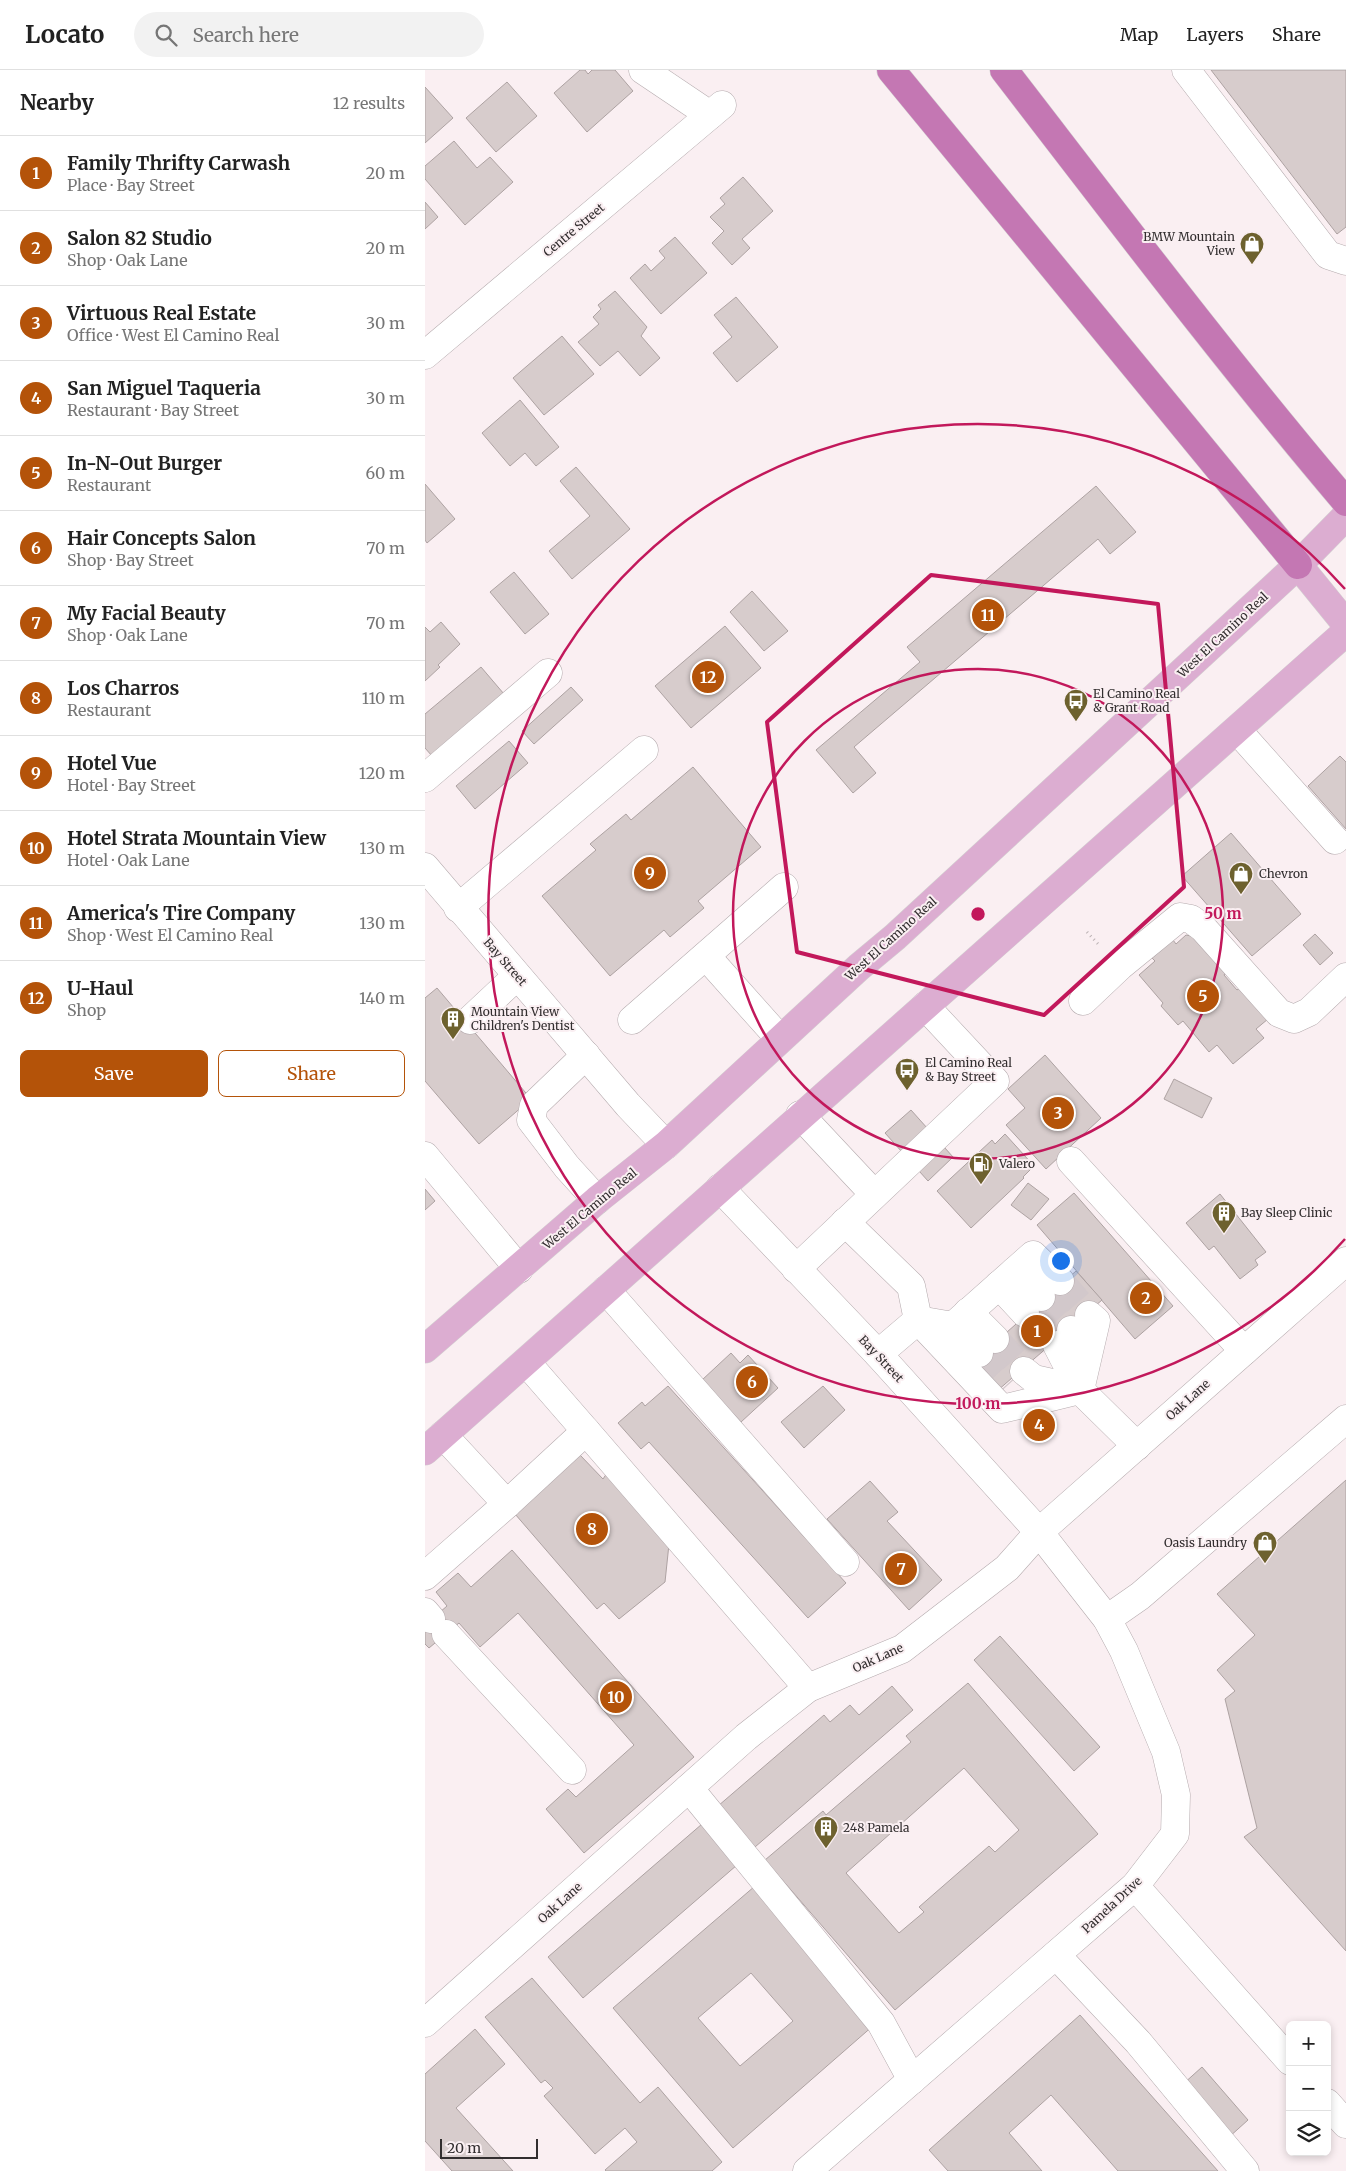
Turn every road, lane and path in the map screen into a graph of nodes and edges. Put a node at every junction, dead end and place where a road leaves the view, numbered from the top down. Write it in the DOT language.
graph roads {
  1 [pos="643,70"];
  2 [pos="891,70"];
  3 [pos="1004,70"];
  4 [pos="1185,70"];
  5 [pos="1337,258"];
  6 [pos="425,355"];
  7 [pos="1346,502"];
  8 [pos="1346,516"];
  9 [pos="1298,565"];
  10 [pos="1346,624"];
  11 [pos="1346,632"];
  12 [pos="548,673"];
  13 [pos="1237,730"];
  14 [pos="644,750"];
  15 [pos="425,778"];
  16 [pos="1335,840"];
  17 [pos="425,867"];
  18 [pos="784,887"];
  19 [pos="458,908"];
  20 [pos="706,956"];
  21 [pos="517,976"];
  22 [pos="1346,977"];
  23 [pos="1083,1001"];
  24 [pos="925,1006"];
  25 [pos="470,1020"];
  26 [pos="632,1020"];
  27 [pos="781,1039"];
  28 [pos="586,1055"];
  29 [pos="800,1116"];
  30 [pos="665,1145"];
  31 [pos="425,1156"];
  32 [pos="1071,1160"];
  33 [pos="720,1188"];
  34 [pos="874,1194"];
  35 [pos="597,1200"];
  36 [pos="845,1222"];
  37 [pos="1346,1262"];
  38 [pos="796,1268"];
  39 [pos="519,1269"];
  40 [pos="1007,1278"];
  41 [pos="606,1290"];
  42 [pos="961,1319"];
  43 [pos="917,1320"];
  44 [pos="1073,1330"];
  45 [pos="987,1346"];
  46 [pos="425,1349"];
  47 [pos="1244,1351"];
  48 [pos="877,1354"];
  49 [pos="526,1362"];
  50 [pos="1016,1378"];
  51 [pos="1080,1390"];
  52 [pos="1346,1418"];
  53 [pos="586,1431"];
  54 [pos="434,1443"];
  55 [pos="1137,1446"];
  56 [pos="507,1504"];
  57 [pos="1039,1532"];
  58 [pos="845,1562"];
  59 [pos="425,1576"];
  60 [pos="1107,1619"];
  61 [pos="434,1622"];
  62 [pos="808,1688"];
  63 [pos="572,1770"];
  64 [pos="689,1788"];
  65 [pos="1135,1886"];
  66 [pos="1056,1955"];
  67 [pos="425,2023"];
  68 [pos="1286,2056"];
  69 [pos="912,2080"];
  70 [pos="1331,2107"];
  71 [pos="1346,2124"];
  72 [pos="807,2171"];
  73 [pos="1245,2171"];
  1 -- 6 [label="street, Centre Street"];
  2 -- 9 [label="highway"];
  3 -- 7 [label="highway"];
  4 -- 5 [label="street"];
  8 -- 9 [label="main road, West El Camino Real"];
  9 -- 10 [label="main road"];
  9 -- 27 [label="main road, West El Camino Real"];
  11 -- 13 [label="main road"];
  12 -- 15 [label="street"];
  13 -- 16 [label="street"];
  13 -- 24 [label="main road"];
  14 -- 19 [label="street"];
  17 -- 19 [label="street, Bay Street"];
  18 -- 20 [label="street"];
  19 -- 21 [label="street, Bay Street"];
  20 -- 26 [label="street"];
  20 -- 27 [label="street"];
  21 -- 25 [label="street"];
  21 -- 28 [label="street, Bay Street"];
  22 -- 23 [label="street"];
  24 -- 29 [label="main road"];
  24 -- 34 [label="street"];
  27 -- 30 [label="main road, West El Camino Real"];
  28 -- 30 [label="street, Bay Street"];
  28 -- 35 [label="street"];
  29 -- 33 [label="main road"];
  29 -- 34 [label="street"];
  30 -- 35 [label="main road, West El Camino Real"];
  31 -- 39 [label="street"];
  32 -- 47 [label="street"];
  33 -- 38 [label="street, Bay Street"];
  33 -- 41 [label="main road"];
  34 -- 36 [label="street"];
  35 -- 39 [label="main road, West El Camino Real"];
  36 -- 38 [label="street"];
  36 -- 43 [label="street"];
  37 -- 47 [label="street, Oak Lane"];
  38 -- 48 [label="street, Bay Street"];
  39 -- 46 [label="main road, West El Camino Real"];
  40 -- 40 [label="street"];
  40 -- 42 [label="street"];
  41 -- 49 [label="main road"];
  41 -- 58 [label="street"];
  42 -- 43 [label="street"];
  42 -- 45 [label="street"];
  43 -- 48 [label="street"];
  43 -- 51 [label="street"];
  44 -- 51 [label="street"];
  47 -- 55 [label="street, Oak Lane"];
  48 -- 57 [label="street, Bay Street"];
  49 -- 53 [label="street"];
  49 -- 54 [label="main road"];
  50 -- 51 [label="street"];
  51 -- 55 [label="street"];
  52 -- 60 [label="street"];
  53 -- 56 [label="street"];
  53 -- 62 [label="street"];
  54 -- 56 [label="street"];
  55 -- 57 [label="street, Oak Lane"];
  56 -- 59 [label="street"];
  57 -- 60 [label="street, Pamela Drive"];
  57 -- 62 [label="street, Oak Lane"];
  60 -- 65 [label="street, Pamela Drive"];
  61 -- 63 [label="street"];
  62 -- 64 [label="street, Oak Lane"];
  64 -- 67 [label="street, Oak Lane"];
  64 -- 69 [label="street"];
  65 -- 66 [label="street, Pamela Drive"];
  65 -- 68 [label="street"];
  66 -- 69 [label="street, Pamela Drive"];
  66 -- 73 [label="street"];
  69 -- 72 [label="street, Pamela Drive"];
  70 -- 71 [label="street"];
}
